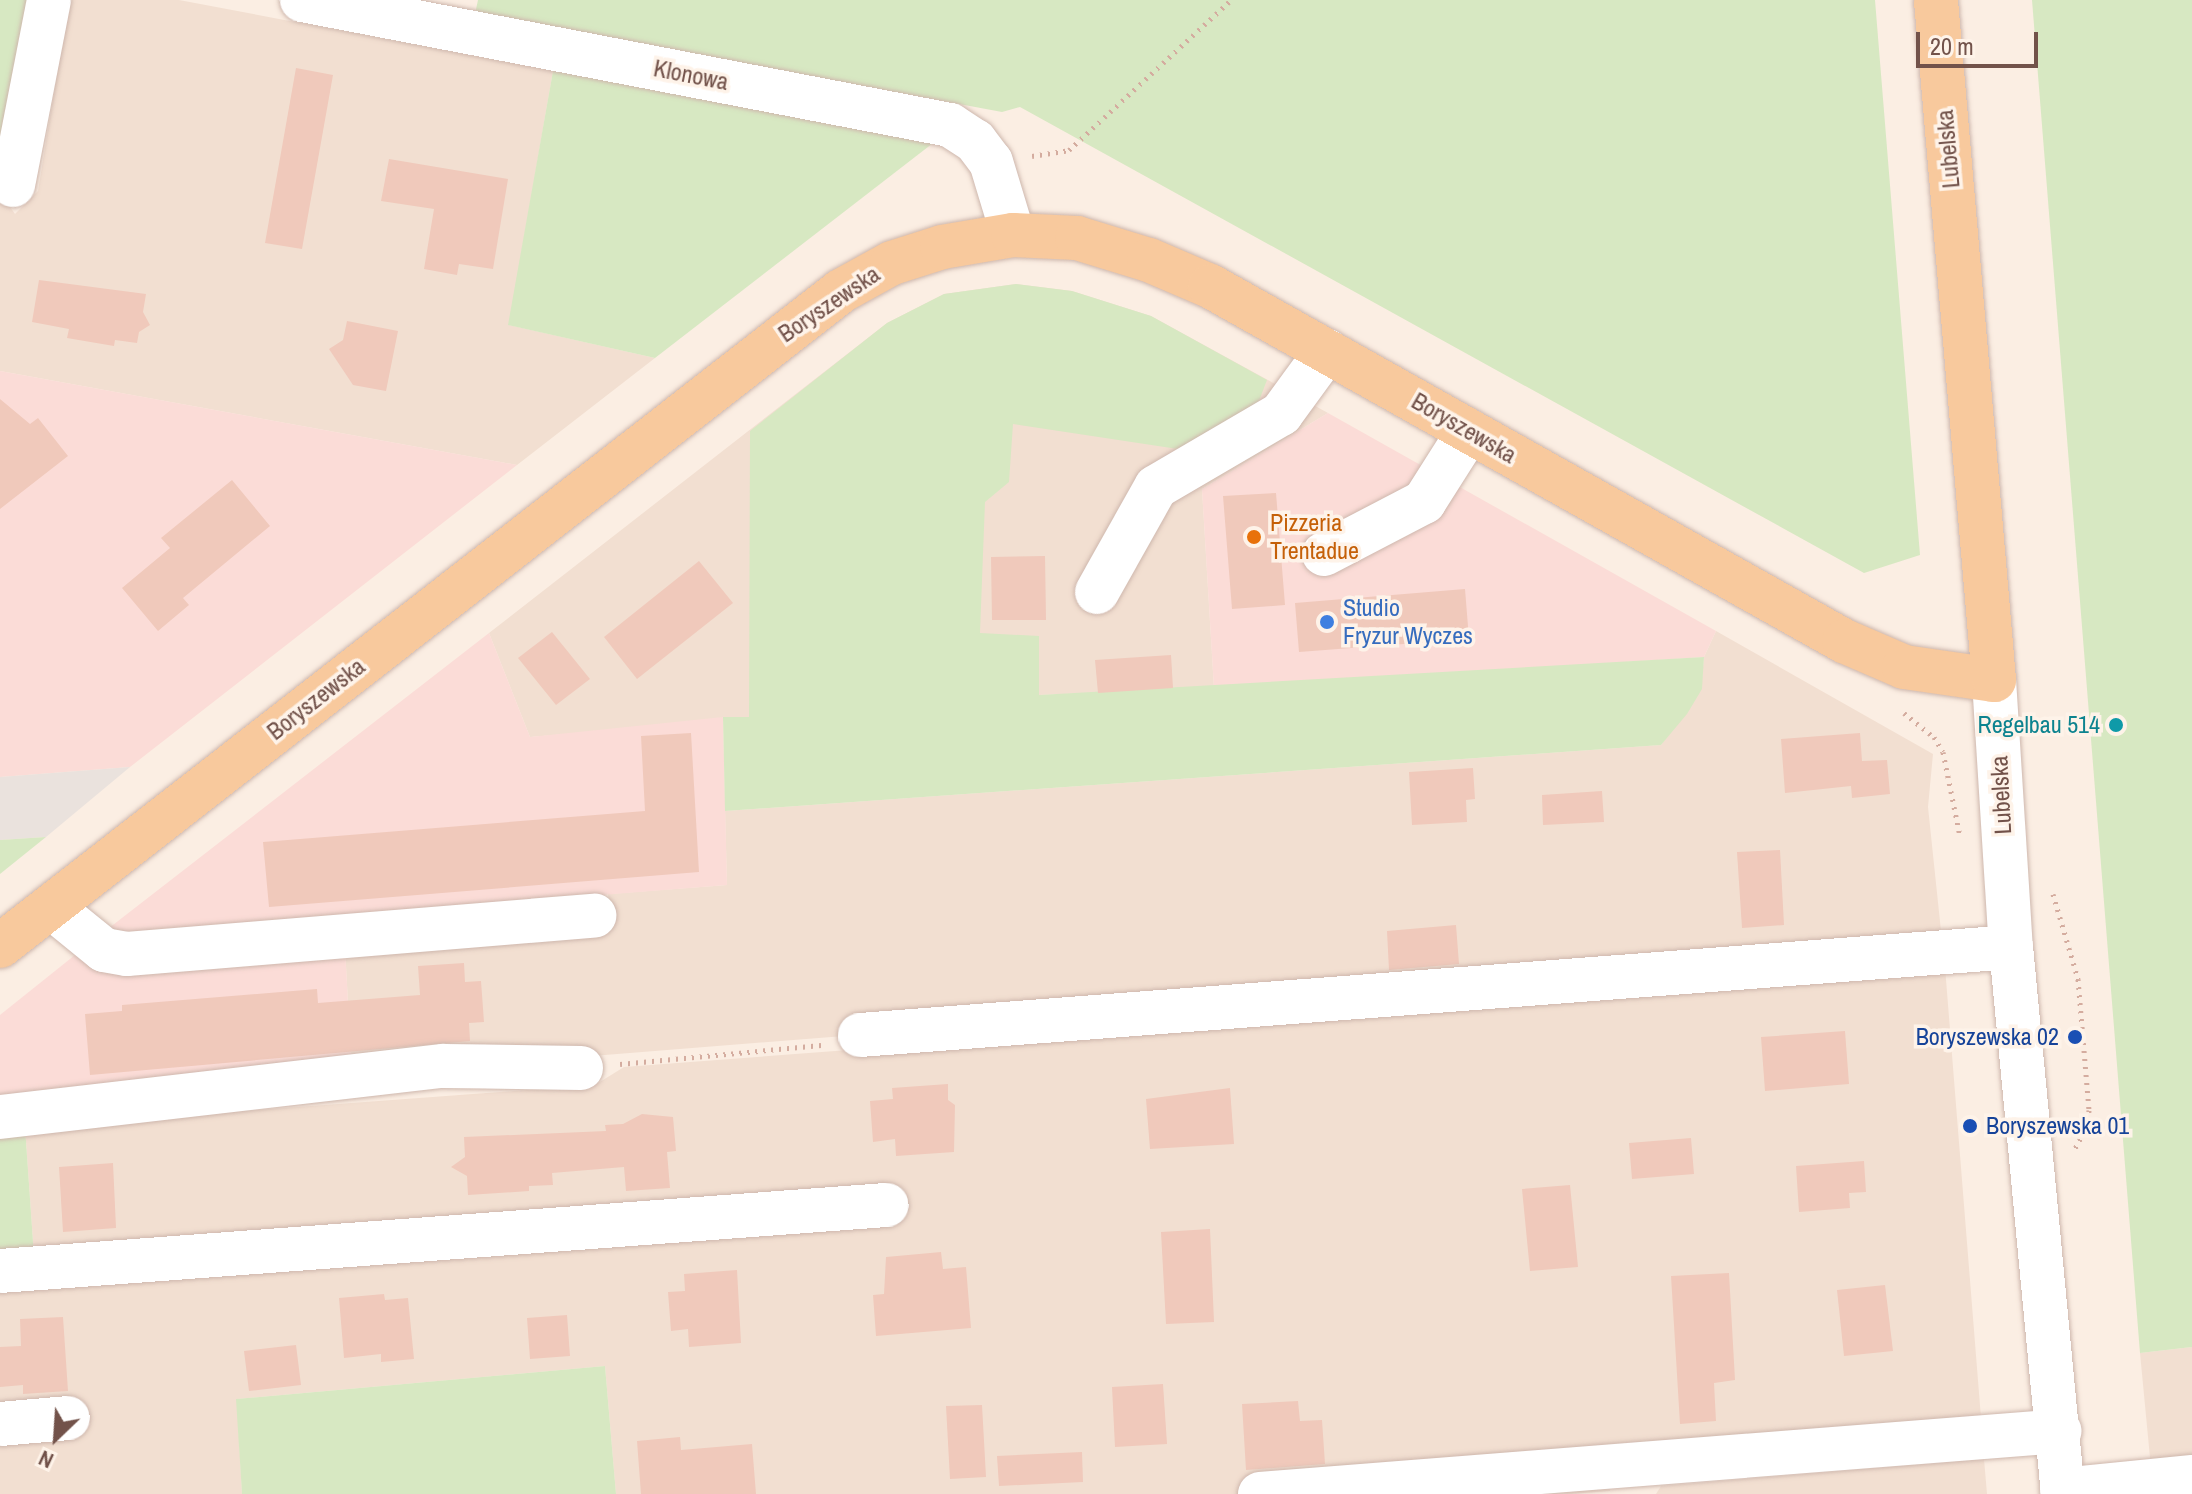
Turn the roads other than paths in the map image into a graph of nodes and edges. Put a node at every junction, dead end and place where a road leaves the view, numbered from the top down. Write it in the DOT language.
graph roads {
  1 [pos="49,0"];
  2 [pos="302,0"];
  3 [pos="1936,0"];
  4 [pos="13,185"];
  5 [pos="1013,235"];
  6 [pos="1327,351"];
  7 [pos="1469,431"];
  8 [pos="1324,554"];
  9 [pos="1097,592"];
  10 [pos="1994,680"];
  11 [pos="51,907"];
  12 [pos="594,916"];
  13 [pos="0,946"];
  14 [pos="2011,947"];
  15 [pos="860,1035"];
  16 [pos="581,1068"];
  17 [pos="0,1117"];
  18 [pos="887,1205"];
  19 [pos="0,1271"];
  20 [pos="68,1418"];
  21 [pos="0,1424"];
  22 [pos="2060,1431"];
  23 [pos="2192,1477"];
  24 [pos="2062,1492"];
  25 [pos="1260,1494"];
  1 -- 4 [label="street"];
  2 -- 5 [label="street, Klonowa"];
  3 -- 10 [label="main road, Lubelska"];
  5 -- 6 [label="main road, Boryszewska"];
  5 -- 11 [label="main road, Boryszewska"];
  6 -- 7 [label="main road, Boryszewska"];
  6 -- 9 [label="street"];
  7 -- 8 [label="street"];
  7 -- 10 [label="main road, Boryszewska"];
  10 -- 14 [label="street, Lubelska"];
  11 -- 12 [label="street"];
  11 -- 13 [label="main road, Boryszewska"];
  14 -- 15 [label="street"];
  14 -- 22 [label="street, Lubelska"];
  16 -- 17 [label="street"];
  18 -- 19 [label="street"];
  20 -- 21 [label="street"];
  22 -- 24 [label="street, Lubelska"];
  22 -- 25 [label="street"];
  23 -- 24 [label="street"];
}
